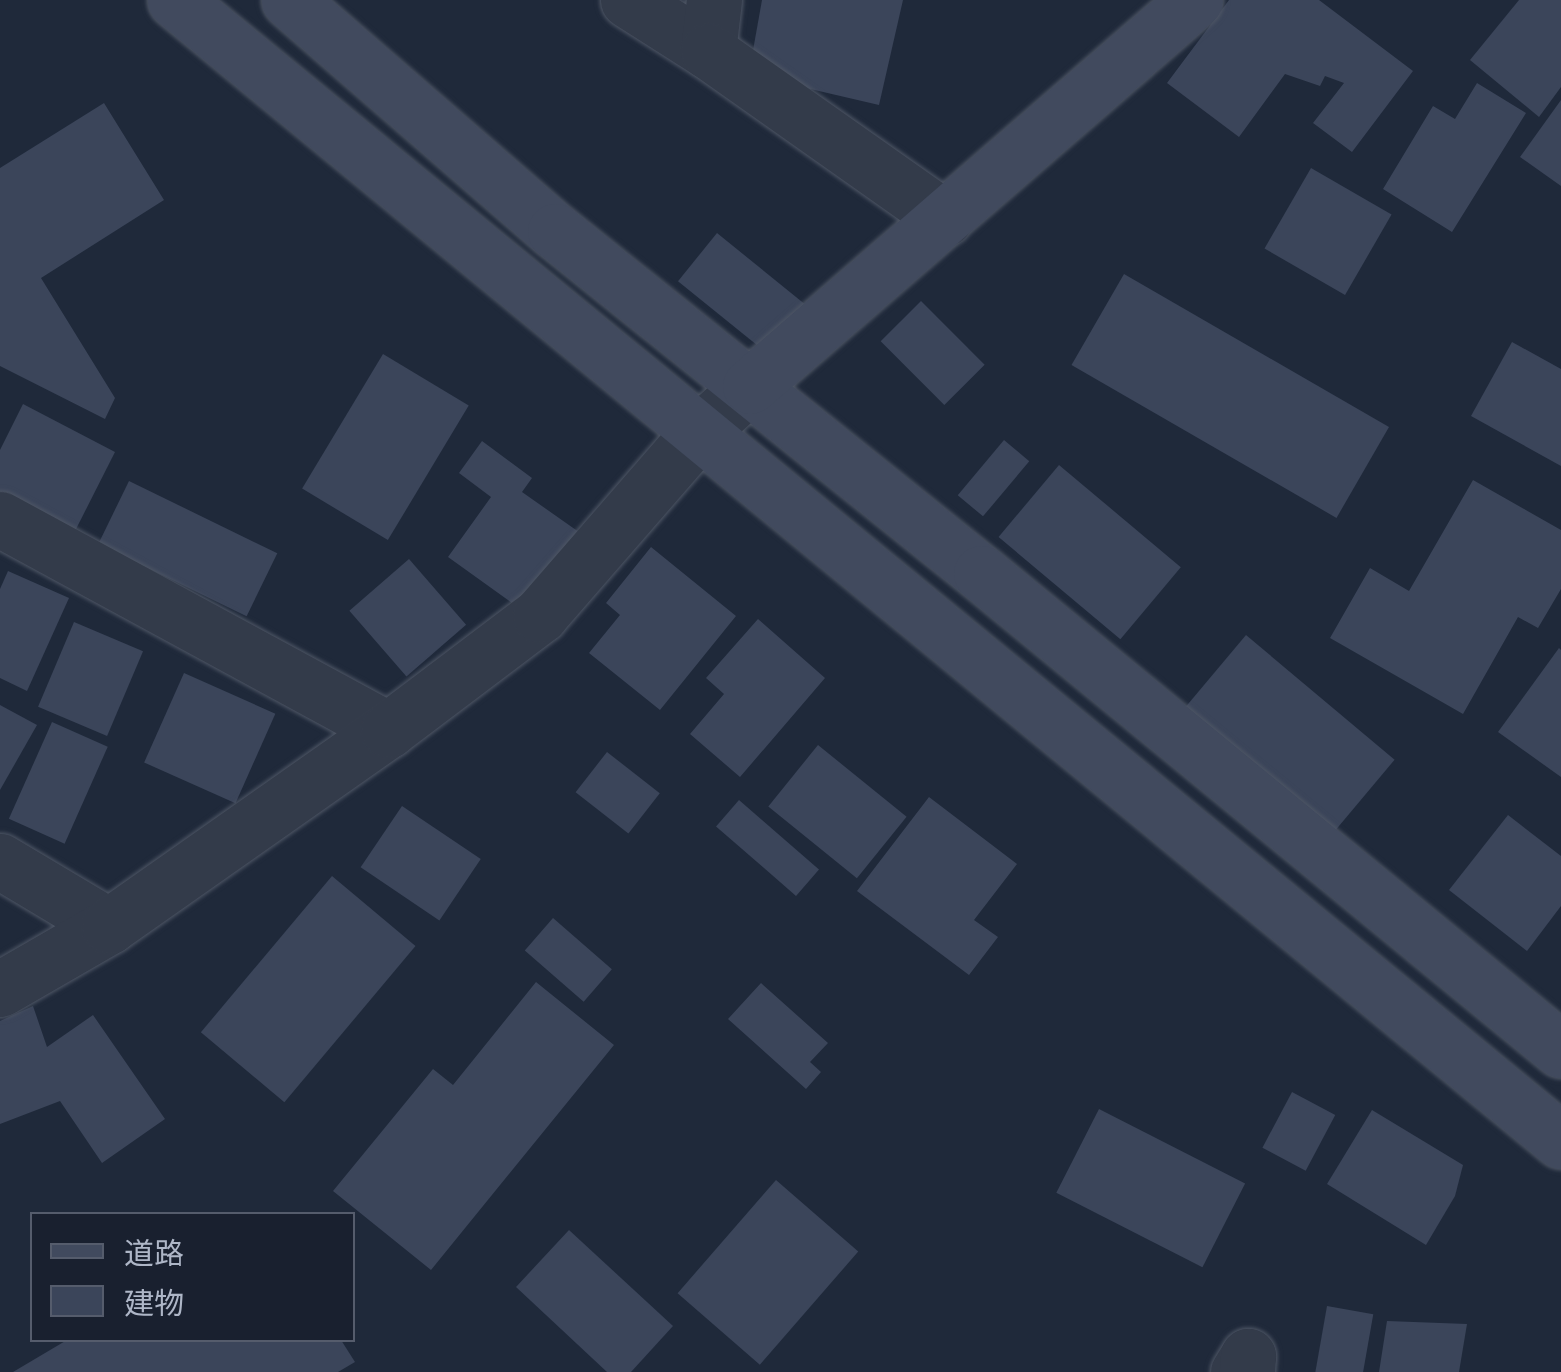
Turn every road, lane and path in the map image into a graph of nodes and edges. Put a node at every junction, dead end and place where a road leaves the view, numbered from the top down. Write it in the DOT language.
graph roads {
  1 [pos="174,0"];
  2 [pos="289,0"];
  3 [pos="628,0"];
  4 [pos="1195,0"];
  5 [pos="711,26"];
  6 [pos="945,218"];
  7 [pos="750,386"];
  8 [pos="700,431"];
  9 [pos="0,518"];
  10 [pos="388,730"];
  11 [pos="0,861"];
  12 [pos="108,926"];
  13 [pos="0,989"];
  14 [pos="1561,1050"];
  15 [pos="1561,1141"];
  16 [pos="1238,1372"];
  17 [pos="1247,1372"];
  1 -- 8 [label="street"];
  2 -- 7 [label="street"];
  3 -- 5 [label="street"];
  4 -- 6 [label="street"];
  5 -- 6 [label="street"];
  6 -- 7 [label="street"];
  7 -- 8 [label="street"];
  7 -- 14 [label="street"];
  8 -- 10 [label="street"];
  8 -- 15 [label="street"];
  9 -- 10 [label="street"];
  10 -- 12 [label="street"];
  11 -- 12 [label="street"];
  12 -- 13 [label="street"];
  16 -- 17 [label="street"];
}
